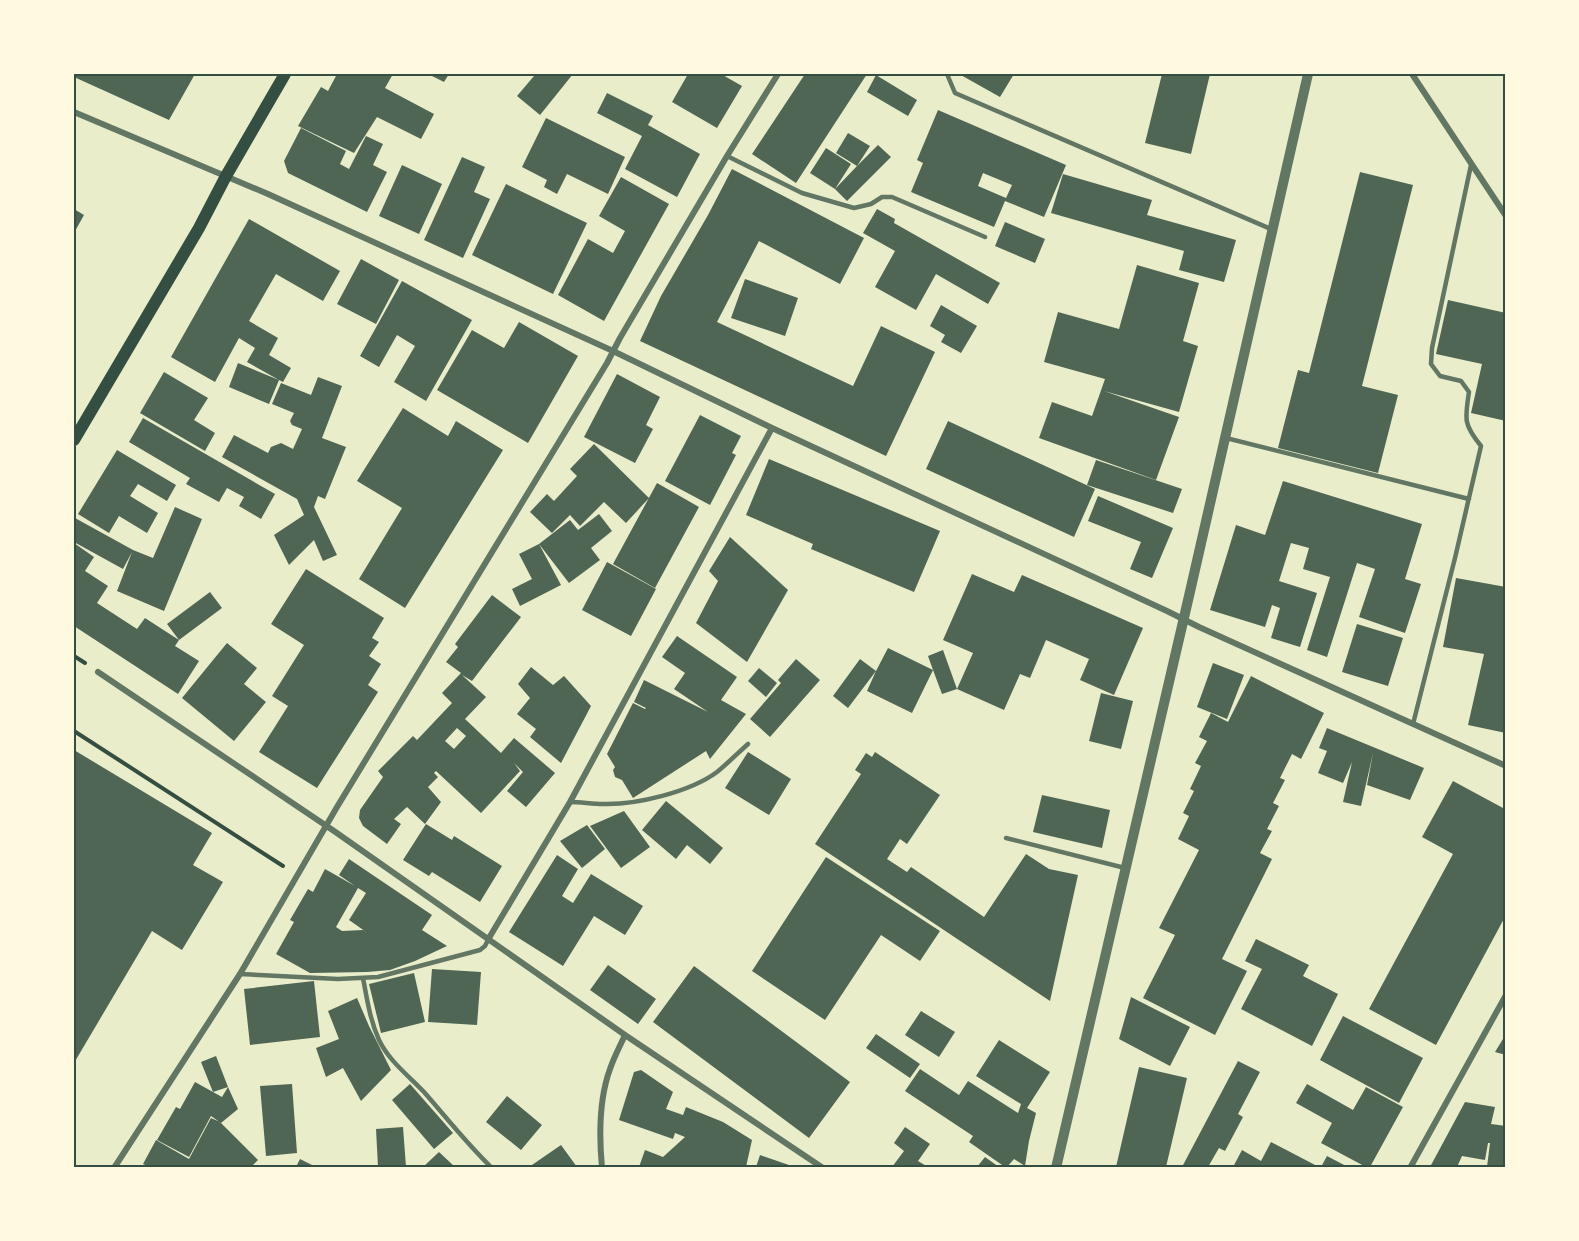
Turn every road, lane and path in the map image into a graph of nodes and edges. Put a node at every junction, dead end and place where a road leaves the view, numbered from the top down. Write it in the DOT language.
graph roads {
  1 [pos="285,74"];
  2 [pos="778,74"];
  3 [pos="947,74"];
  4 [pos="1308,74"];
  5 [pos="1412,74"];
  6 [pos="74,112"];
  7 [pos="727,156"];
  8 [pos="1471,165"];
  9 [pos="226,176"];
  10 [pos="1506,216"];
  11 [pos="1273,230"];
  12 [pos="985,237"];
  13 [pos="613,351"];
  14 [pos="772,428"];
  15 [pos="1226,438"];
  16 [pos="74,440"];
  17 [pos="1469,499"];
  18 [pos="1184,619"];
  19 [pos="98,672"];
  20 [pos="1413,724"];
  21 [pos="74,732"];
  22 [pos="748,744"];
  23 [pos="1506,766"];
  24 [pos="570,801"];
  25 [pos="326,826"];
  26 [pos="1006,838"];
  27 [pos="283,866"];
  28 [pos="1126,868"];
  29 [pos="489,938"];
  30 [pos="240,974"];
  31 [pos="363,978"];
  32 [pos="1506,995"];
  33 [pos="625,1035"];
  34 [pos="114,1167"];
  35 [pos="492,1167"];
  36 [pos="602,1167"];
  37 [pos="823,1167"];
  38 [pos="1056,1167"];
  39 [pos="1410,1167"];
  1 -- 9 [label="main road"];
  2 -- 7 [label="street"];
  3 -- 11 [label="lane"];
  4 -- 11 [label="street"];
  5 -- 8 [label="street"];
  6 -- 9 [label="street"];
  7 -- 12 [label="lane"];
  7 -- 13 [label="street"];
  8 -- 10 [label="street"];
  8 -- 17 [label="lane"];
  9 -- 13 [label="street"];
  9 -- 16 [label="main road"];
  11 -- 15 [label="street"];
  13 -- 14 [label="street"];
  13 -- 25 [label="street"];
  14 -- 18 [label="street"];
  14 -- 24 [label="street"];
  15 -- 17 [label="lane"];
  15 -- 18 [label="street"];
  17 -- 20 [label="lane"];
  18 -- 20 [label="street"];
  18 -- 28 [label="street"];
  19 -- 25 [label="street"];
  20 -- 23 [label="street"];
  21 -- 27 [label="path"];
  22 -- 24 [label="lane"];
  24 -- 29 [label="street"];
  25 -- 29 [label="street"];
  25 -- 30 [label="street"];
  26 -- 28 [label="lane"];
  28 -- 38 [label="street"];
  29 -- 31 [label="lane"];
  29 -- 33 [label="street"];
  30 -- 31 [label="lane"];
  30 -- 34 [label="street"];
  31 -- 35 [label="lane"];
  32 -- 39 [label="street"];
  33 -- 36 [label="street"];
  33 -- 37 [label="street"];
}
